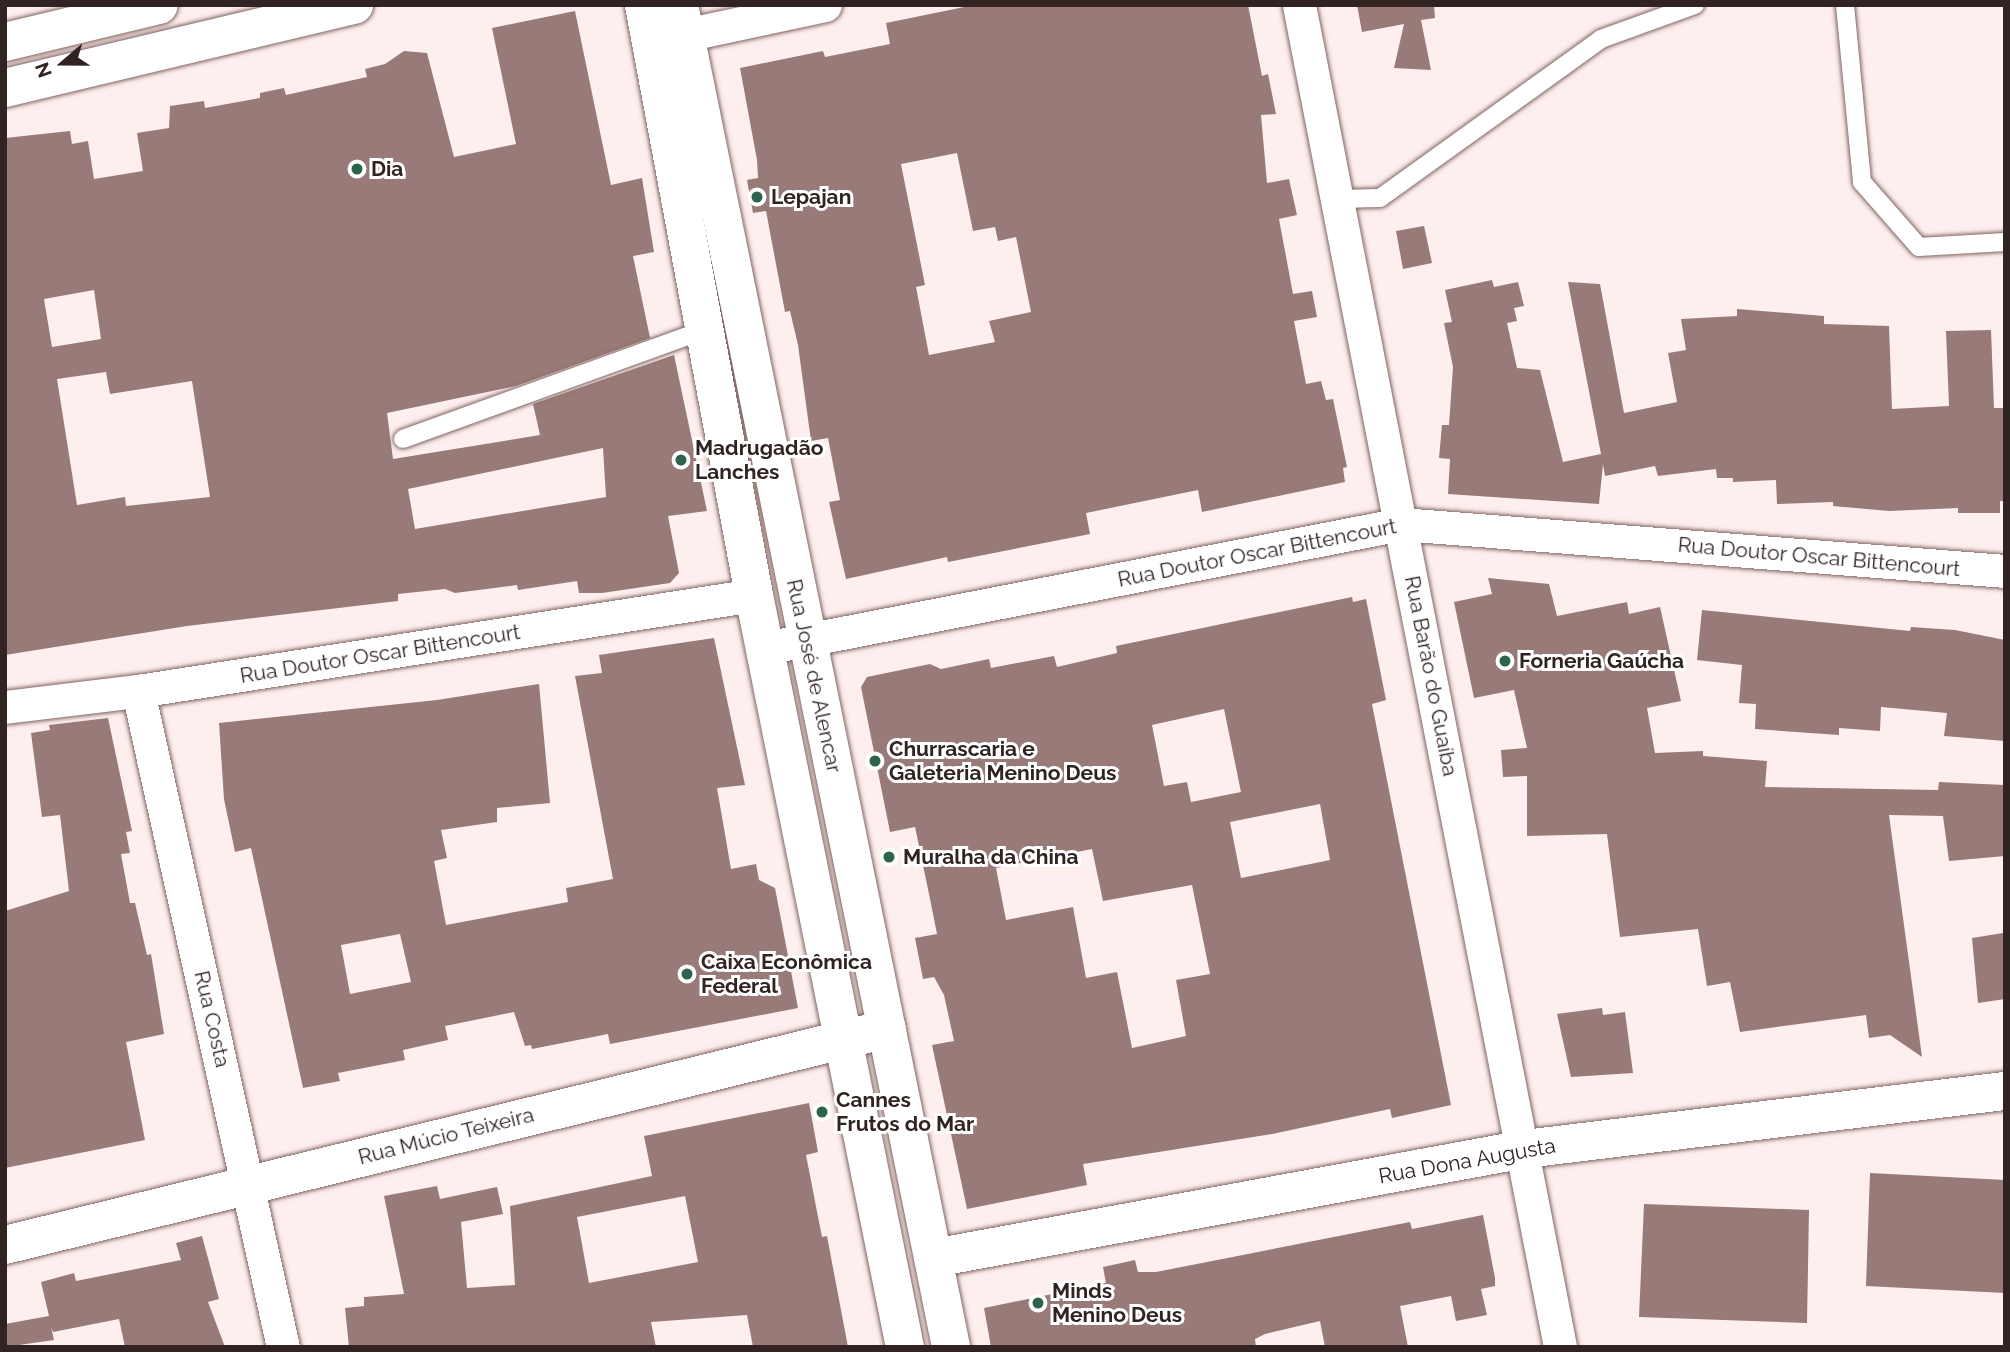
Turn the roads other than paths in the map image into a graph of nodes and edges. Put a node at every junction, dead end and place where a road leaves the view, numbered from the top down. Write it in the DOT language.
graph roads {
  1 [pos="159,5"];
  2 [pos="354,5"];
  3 [pos="644,5"];
  4 [pos="825,5"];
  5 [pos="1299,5"];
  6 [pos="1695,5"];
  7 [pos="1845,5"];
  8 [pos="88,13"];
  9 [pos="682,20"];
  10 [pos="5,41"];
  11 [pos="5,88"];
  12 [pos="1337,200"];
  13 [pos="2005,242"];
  14 [pos="704,330"];
  15 [pos="403,439"];
  16 [pos="1401,523"];
  17 [pos="2005,571"];
  18 [pos="754,596"];
  19 [pos="807,640"];
  20 [pos="765,648"];
  21 [pos="138,691"];
  22 [pos="5,707"];
  23 [pos="887,1029"];
  24 [pos="844,1038"];
  25 [pos="2005,1091"];
  26 [pos="1525,1149"];
  27 [pos="249,1185"];
  28 [pos="5,1245"];
  29 [pos="934,1258"];
  30 [pos="282,1347"];
  31 [pos="905,1347"];
  32 [pos="951,1347"];
  33 [pos="1560,1347"];
  1 -- 8 [label="main road"];
  2 -- 11 [label="main road"];
  3 -- 14 [label="main road, Rua José de Alencar"];
  4 -- 9 [label="street"];
  5 -- 12 [label="street, Rua Barão do Guaíba"];
  6 -- 12 [label="lane"];
  7 -- 13 [label="lane"];
  8 -- 10 [label="main road"];
  9 -- 19 [label="main road, Rua José de Alencar"];
  12 -- 16 [label="street, Rua Barão do Guaíba"];
  14 -- 15 [label="lane"];
  14 -- 18 [label="main road, Rua José de Alencar"];
  16 -- 17 [label="street, Rua Doutor Oscar Bittencourt"];
  16 -- 19 [label="street, Rua Doutor Oscar Bittencourt"];
  16 -- 26 [label="street, Rua Barão do Guaíba"];
  18 -- 20 [label="main road, Rua José de Alencar"];
  18 -- 21 [label="street, Rua Doutor Oscar Bittencourt"];
  19 -- 20 [label="street, Rua Doutor Oscar Bittencourt"];
  19 -- 23 [label="main road, Rua José de Alencar"];
  20 -- 24 [label="main road, Rua José de Alencar"];
  21 -- 22 [label="street, Rua Doutor Oscar Bittencourt"];
  21 -- 27 [label="street, Rua Costa"];
  23 -- 24 [label="main road, Rua Múcio Teixeira"];
  23 -- 29 [label="main road, Rua José de Alencar"];
  24 -- 27 [label="main road, Rua Múcio Teixeira"];
  24 -- 31 [label="main road, Rua José de Alencar"];
  25 -- 26 [label="main road, Rua Dona Augusta"];
  26 -- 29 [label="main road, Rua Dona Augusta"];
  26 -- 33 [label="street, Rua Barão do Guaíba"];
  27 -- 28 [label="main road, Rua Múcio Teixeira"];
  27 -- 30 [label="street, Rua Costa"];
  29 -- 32 [label="main road, Rua José de Alencar"];
}
